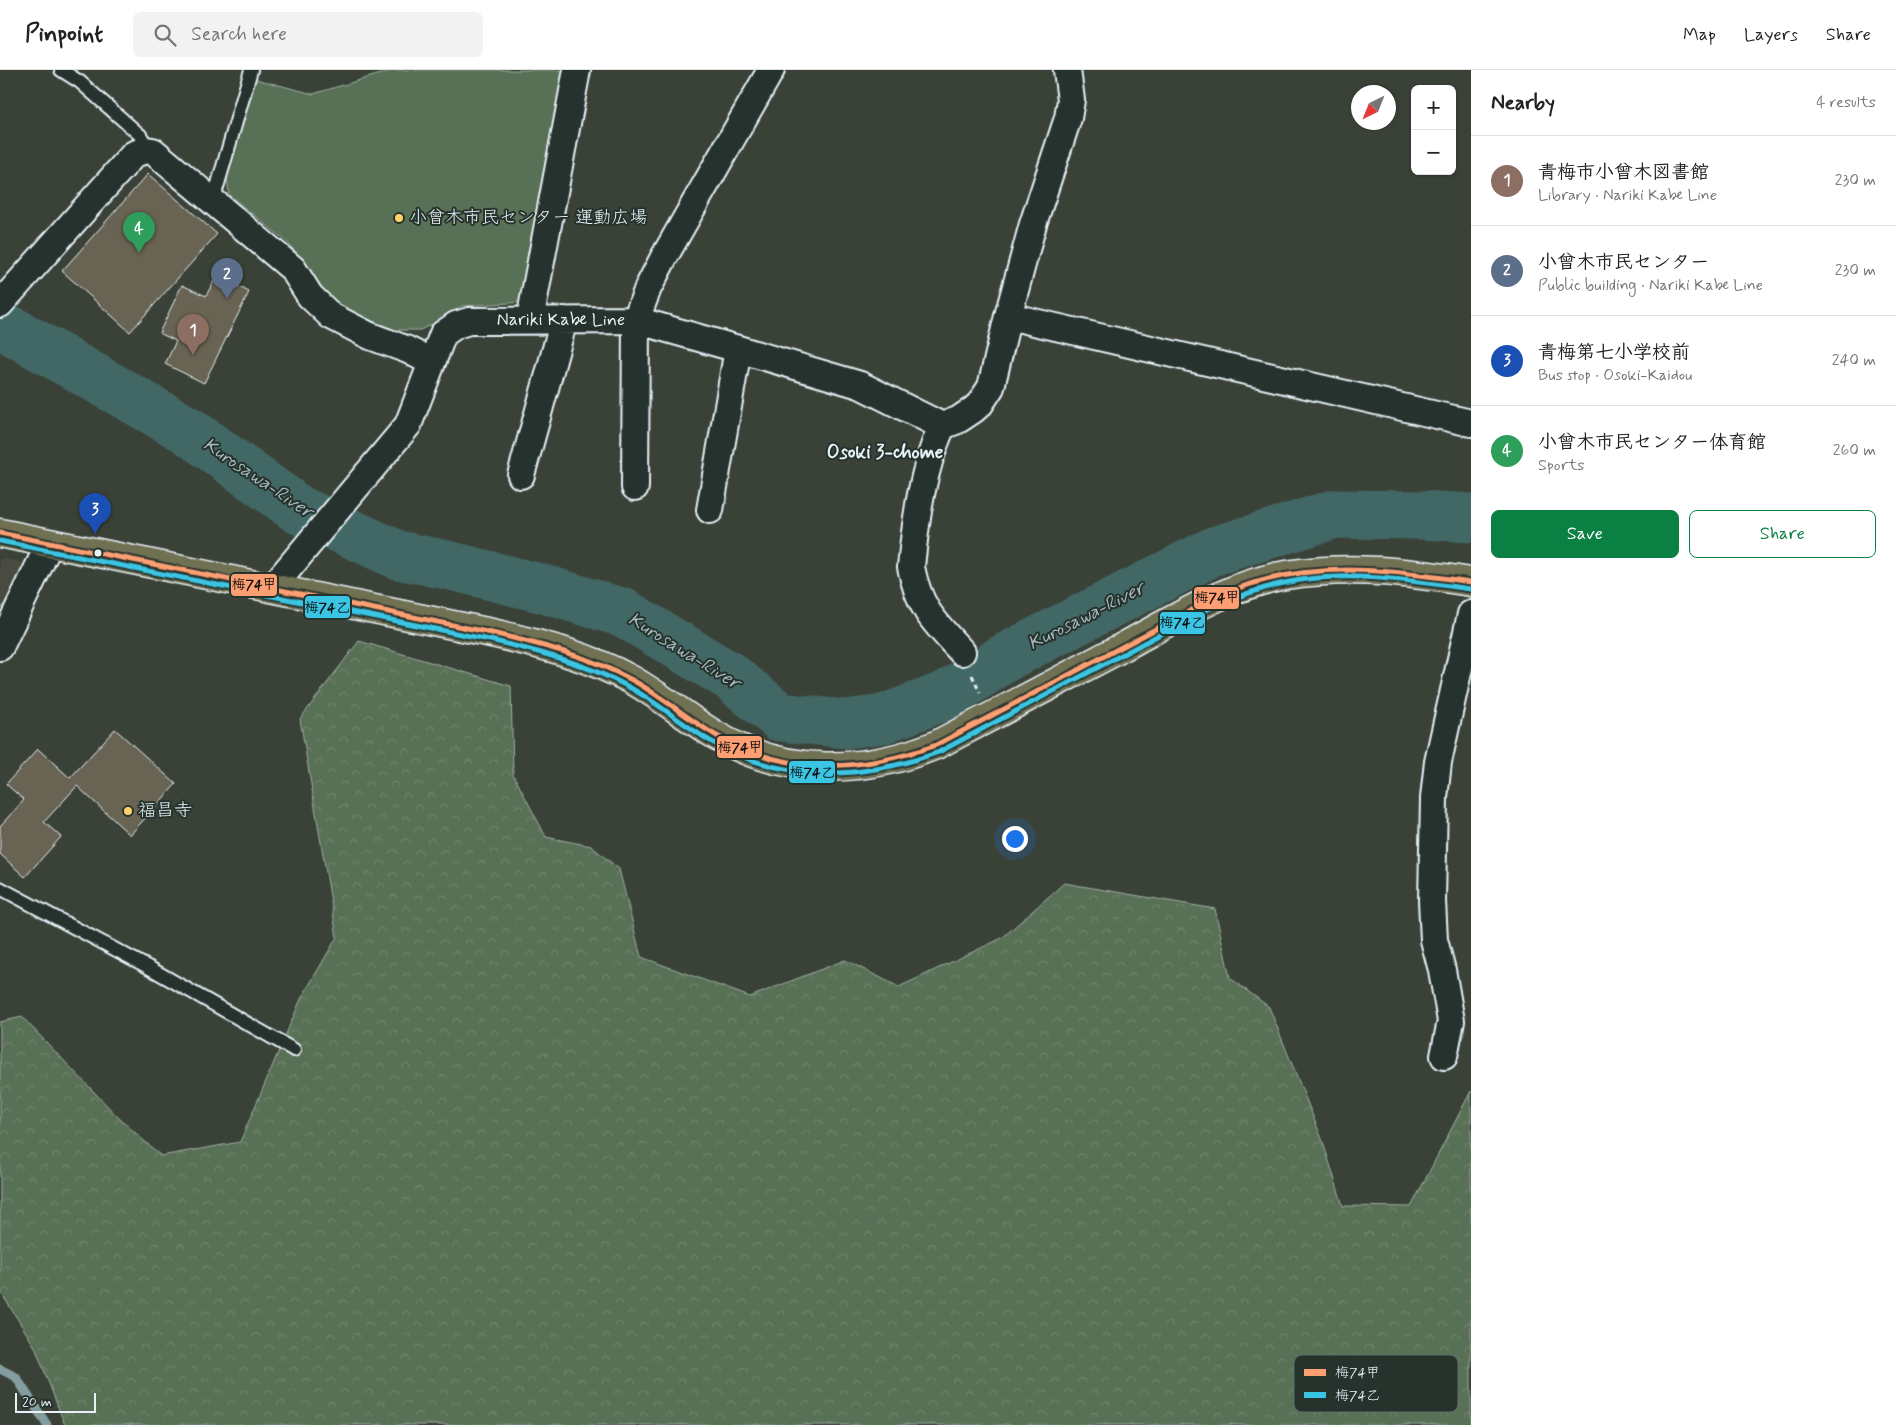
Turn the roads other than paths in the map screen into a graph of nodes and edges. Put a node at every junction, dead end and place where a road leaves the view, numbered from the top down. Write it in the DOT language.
graph roads {
  1 [pos="61,70"];
  2 [pos="251,70"];
  3 [pos="577,70"];
  4 [pos="771,70"];
  5 [pos="1067,70"];
  6 [pos="146,150"];
  7 [pos="213,201"];
  8 [pos="2,302"];
  9 [pos="1008,316"];
  10 [pos="530,320"];
  11 [pos="564,320"];
  12 [pos="636,320"];
  13 [pos="738,349"];
  14 [pos="431,362"];
  15 [pos="1471,423"];
  16 [pos="942,426"];
  17 [pos="520,475"];
  18 [pos="635,487"];
  19 [pos="710,510"];
  20 [pos="0,533"];
  21 [pos="50,543"];
  22 [pos="1471,582"];
  23 [pos="272,588"];
  24 [pos="1471,614"];
  25 [pos="0,648"];
  26 [pos="962,652"];
  27 [pos="0,888"];
  28 [pos="294,1050"];
  29 [pos="1444,1056"];
  1 -- 6 [label="lane"];
  2 -- 7 [label="lane"];
  3 -- 10 [label="street"];
  4 -- 12 [label="street, Nariki Kabe Line"];
  5 -- 9 [label="street"];
  6 -- 7 [label="street"];
  6 -- 8 [label="street"];
  7 -- 14 [label="street"];
  9 -- 15 [label="street"];
  9 -- 16 [label="street"];
  10 -- 11 [label="street, Nariki Kabe Line"];
  10 -- 14 [label="street, Nariki Kabe Line"];
  11 -- 12 [label="street, Nariki Kabe Line"];
  11 -- 17 [label="street"];
  12 -- 13 [label="street"];
  12 -- 18 [label="street"];
  13 -- 16 [label="street"];
  13 -- 19 [label="street"];
  14 -- 23 [label="street, Nariki Kabe Line"];
  16 -- 26 [label="street"];
  20 -- 21 [label="main road"];
  21 -- 23 [label="main road"];
  21 -- 25 [label="street"];
  22 -- 23 [label="main road"];
  24 -- 29 [label="street"];
  27 -- 28 [label="lane"];
}
